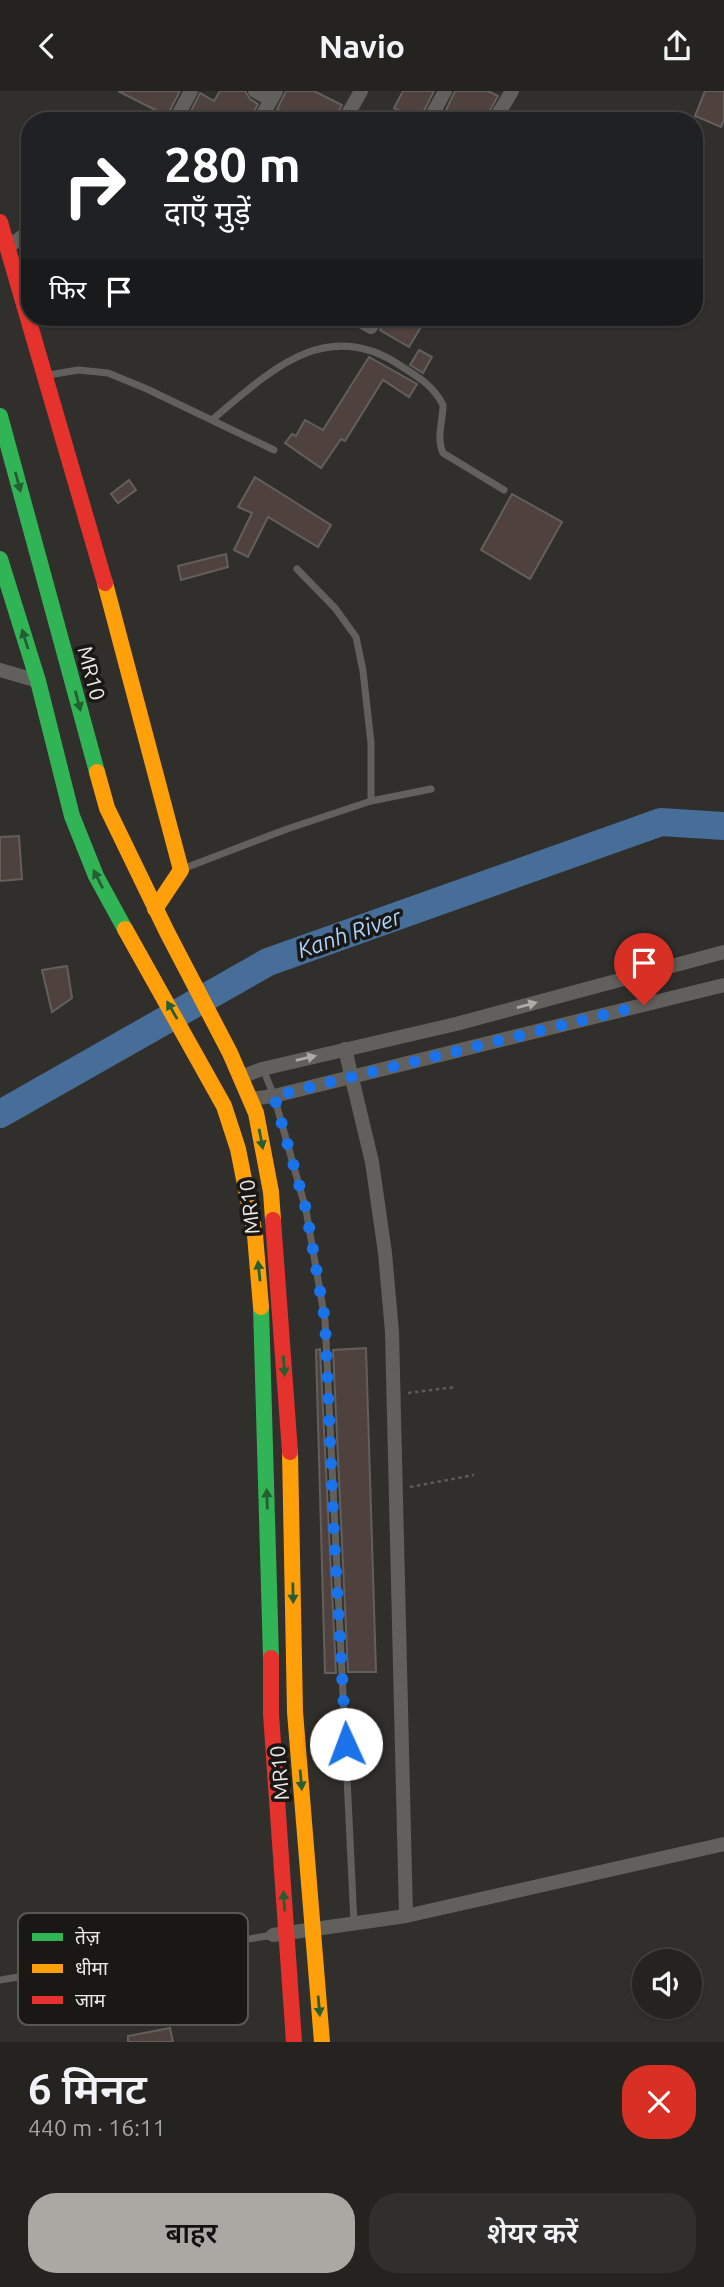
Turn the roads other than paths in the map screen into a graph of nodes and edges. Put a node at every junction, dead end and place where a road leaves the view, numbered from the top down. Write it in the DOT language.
graph roads {
  1 [pos="191,91"];
  2 [pos="255,91"];
  3 [pos="361,91"];
  4 [pos="445,91"];
  5 [pos="512,91"];
  6 [pos="274,96"];
  7 [pos="180,112"];
  8 [pos="264,112"];
  9 [pos="349,112"];
  10 [pos="434,112"];
  11 [pos="499,112"];
  12 [pos="0,222"];
  13 [pos="21,238"];
  14 [pos="8,247"];
  15 [pos="21,292"];
  16 [pos="31,326"];
  17 [pos="45,376"];
  18 [pos="0,416"];
  19 [pos="212,419"];
  20 [pos="274,450"];
  21 [pos="504,491"];
  22 [pos="0,559"];
  23 [pos="296,569"];
  24 [pos="2,675"];
  25 [pos="38,681"];
  26 [pos="431,789"];
  27 [pos="371,801"];
  28 [pos="181,870"];
  29 [pos="155,909"];
  30 [pos="724,952"];
  31 [pos="724,985"];
  32 [pos="345,1049"];
  33 [pos="262,1069"];
  34 [pos="240,1077"];
  35 [pos="351,1077"];
  36 [pos="274,1096"];
  37 [pos="250,1099"];
  38 [pos="724,1844"];
  39 [pos="406,1916"];
  40 [pos="354,1923"];
  41 [pos="273,1935"];
  42 [pos="248,1939"];
  43 [pos="18,1977"];
  44 [pos="0,1980"];
  45 [pos="294,2042"];
  46 [pos="322,2042"];
  1 -- 7 [label="street"];
  2 -- 6 [label="street"];
  3 -- 9 [label="street"];
  4 -- 10 [label="street"];
  5 -- 11 [label="street"];
  6 -- 8 [label="street"];
  12 -- 14 [label="main road"];
  13 -- 14 [label="street"];
  14 -- 15 [label="main road"];
  16 -- 17 [label="main road"];
  17 -- 19 [label="lane"];
  17 -- 28 [label="main road"];
  18 -- 29 [label="main road, MR10, one-way"];
  19 -- 20 [label="lane"];
  19 -- 21 [label="lane"];
  25 -- 22 [label="main road, MR10, one-way"];
  23 -- 27 [label="lane"];
  24 -- 25 [label="street"];
  45 -- 25 [label="main road, MR10, one-way"];
  26 -- 27 [label="lane"];
  27 -- 28 [label="lane"];
  28 -- 29 [label="main road"];
  29 -- 34 [label="main road, MR10"];
  32 -- 30 [label="street, one-way"];
  31 -- 35 [label="street"];
  33 -- 32 [label="street, one-way"];
  32 -- 35 [label="street"];
  33 -- 34 [label="street"];
  33 -- 36 [label="lane"];
  34 -- 37 [label="main road, MR10"];
  35 -- 36 [label="street"];
  35 -- 39 [label="street"];
  36 -- 37 [label="street"];
  36 -- 40 [label="lane"];
  37 -- 46 [label="main road, MR10, one-way"];
  38 -- 39 [label="street"];
  39 -- 40 [label="street"];
  40 -- 41 [label="street"];
  41 -- 42 [label="lane"];
  43 -- 44 [label="lane"];
}
